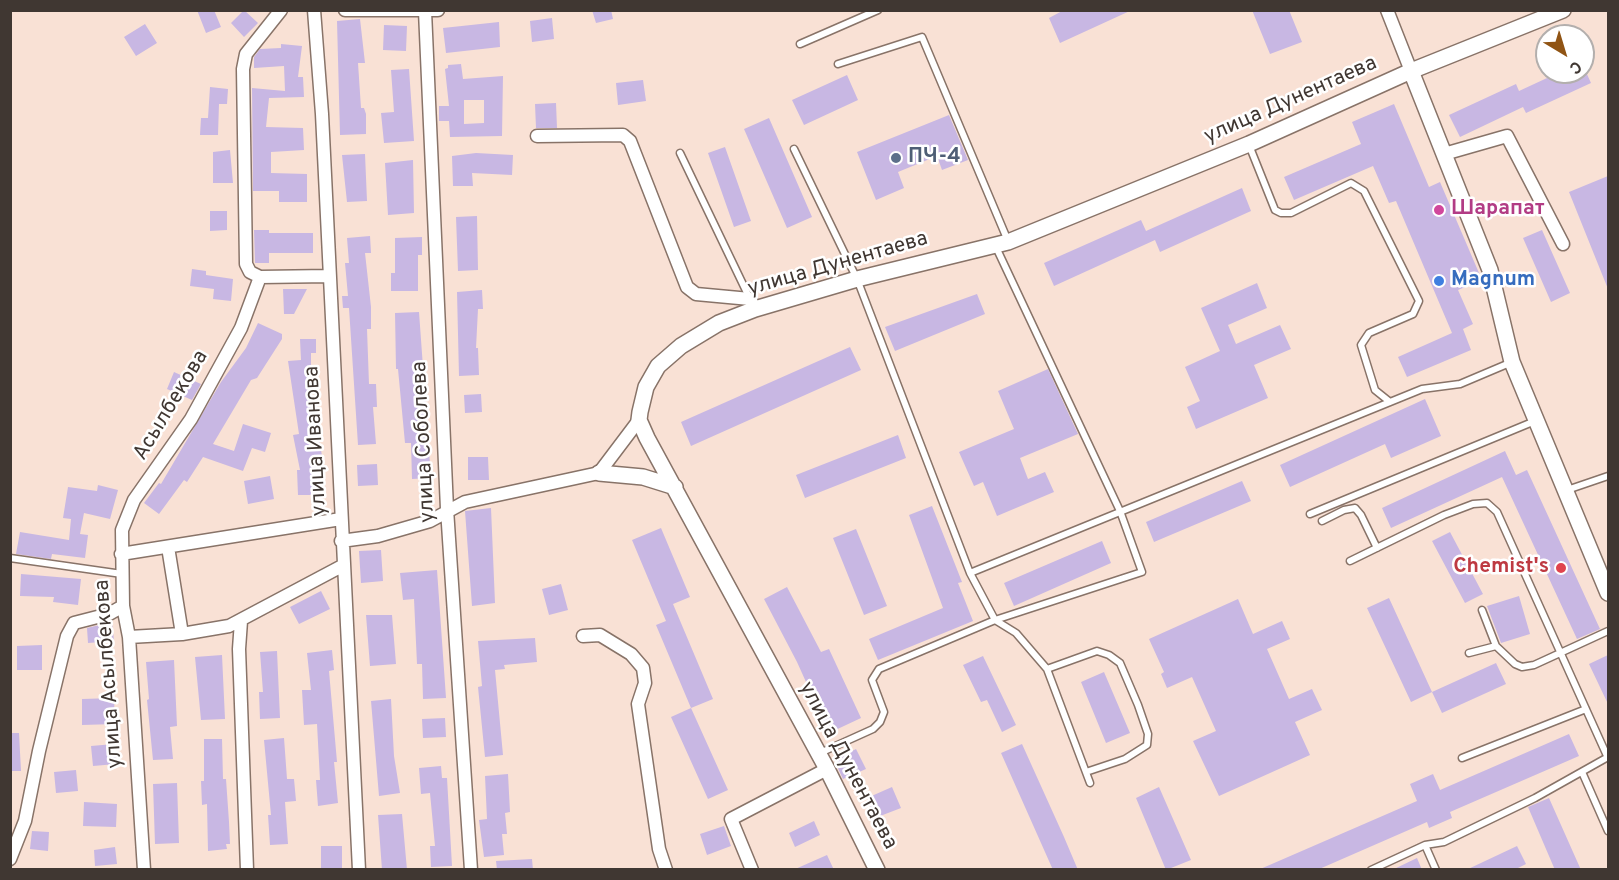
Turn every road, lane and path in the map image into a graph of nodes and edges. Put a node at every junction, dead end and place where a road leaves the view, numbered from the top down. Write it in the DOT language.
graph roads {
  1 [pos="281,10"];
  2 [pos="314,10"];
  3 [pos="345,10"];
  4 [pos="438,10"];
  5 [pos="878,10"];
  6 [pos="1387,10"];
  7 [pos="425,11"];
  8 [pos="1556,12"];
  9 [pos="800,44"];
  10 [pos="838,64"];
  11 [pos="1411,71"];
  12 [pos="537,136"];
  13 [pos="1249,144"];
  14 [pos="794,149"];
  15 [pos="680,153"];
  16 [pos="1444,154"];
  17 [pos="1001,243"];
  18 [pos="1563,243"];
  19 [pos="329,276"];
  20 [pos="260,277"];
  21 [pos="857,279"];
  22 [pos="752,304"];
  23 [pos="1512,362"];
  24 [pos="1390,402"];
  25 [pos="639,420"];
  26 [pos="1536,420"];
  27 [pos="599,473"];
  28 [pos="1608,476"];
  29 [pos="675,487"];
  30 [pos="1567,490"];
  31 [pos="447,509"];
  32 [pos="1120,510"];
  33 [pos="1310,514"];
  34 [pos="342,519"];
  35 [pos="1322,521"];
  36 [pos="341,541"];
  37 [pos="168,548"];
  38 [pos="1377,548"];
  39 [pos="121,554"];
  40 [pos="10,558"];
  41 [pos="1350,561"];
  42 [pos="342,566"];
  43 [pos="970,573"];
  44 [pos="122,574"];
  45 [pos="1608,593"];
  46 [pos="123,606"];
  47 [pos="1482,610"];
  48 [pos="995,620"];
  49 [pos="241,621"];
  50 [pos="1608,631"];
  51 [pos="182,634"];
  52 [pos="583,636"];
  53 [pos="129,637"];
  54 [pos="1496,646"];
  55 [pos="1469,653"];
  56 [pos="1561,653"];
  57 [pos="1047,669"];
  58 [pos="1586,709"];
  59 [pos="818,754"];
  60 [pos="1462,758"];
  61 [pos="1608,758"];
  62 [pos="827,769"];
  63 [pos="1086,772"];
  64 [pos="1582,772"];
  65 [pos="1090,783"];
  66 [pos="1608,831"];
  67 [pos="1425,845"];
  68 [pos="10,859"];
  69 [pos="144,870"];
  70 [pos="247,870"];
  71 [pos="359,870"];
  72 [pos="471,870"];
  73 [pos="666,870"];
  74 [pos="752,870"];
  75 [pos="877,870"];
  76 [pos="1371,870"];
  77 [pos="1436,870"];
  1 -- 20 [label="street"];
  2 -- 19 [label="street, улица Иванова"];
  3 -- 7 [label="street"];
  4 -- 7 [label="street"];
  5 -- 9 [label="lane"];
  6 -- 11 [label="street"];
  7 -- 31 [label="street, улица Соболева"];
  8 -- 11 [label="street, улица Дунентаева"];
  10 -- 17 [label="lane"];
  11 -- 13 [label="street, улица Дунентаева"];
  11 -- 16 [label="street"];
  12 -- 22 [label="street"];
  13 -- 17 [label="street, улица Дунентаева"];
  13 -- 24 [label="lane"];
  14 -- 21 [label="lane"];
  15 -- 22 [label="lane"];
  16 -- 18 [label="street"];
  16 -- 23 [label="street"];
  17 -- 21 [label="street, улица Дунентаева"];
  17 -- 32 [label="lane"];
  19 -- 20 [label="street"];
  19 -- 34 [label="street, улица Иванова"];
  20 -- 39 [label="street, Асылбекова"];
  21 -- 22 [label="street, улица Дунентаева"];
  21 -- 43 [label="lane"];
  22 -- 25 [label="street, улица Дунентаева"];
  23 -- 24 [label="lane"];
  23 -- 26 [label="street"];
  24 -- 32 [label="lane"];
  25 -- 27 [label="street"];
  25 -- 29 [label="street, улица Дунентаева"];
  26 -- 30 [label="street"];
  26 -- 33 [label="lane"];
  27 -- 29 [label="street"];
  27 -- 31 [label="street"];
  28 -- 30 [label="lane"];
  29 -- 59 [label="street, улица Дунентаева"];
  30 -- 45 [label="street"];
  31 -- 36 [label="street"];
  31 -- 72 [label="street, улица Соболева"];
  32 -- 43 [label="lane"];
  32 -- 48 [label="lane"];
  34 -- 36 [label="street, улица Иванова"];
  34 -- 37 [label="street, улица Асылбекова"];
  35 -- 38 [label="lane"];
  36 -- 42 [label="street, улица Иванова"];
  37 -- 39 [label="street, улица Асылбекова"];
  37 -- 51 [label="street"];
  38 -- 41 [label="lane"];
  38 -- 56 [label="lane"];
  39 -- 44 [label="street, улица Асылбекова"];
  40 -- 44 [label="lane"];
  42 -- 49 [label="street"];
  42 -- 71 [label="street, улица Иванова"];
  43 -- 48 [label="lane"];
  44 -- 46 [label="street, улица Асылбекова"];
  46 -- 53 [label="street, улица Асылбекова"];
  46 -- 68 [label="street"];
  47 -- 54 [label="lane"];
  48 -- 57 [label="lane"];
  48 -- 59 [label="lane"];
  49 -- 51 [label="street"];
  49 -- 70 [label="street"];
  50 -- 56 [label="lane"];
  51 -- 53 [label="street"];
  52 -- 73 [label="street"];
  53 -- 69 [label="street, улица Асылбекова"];
  54 -- 55 [label="lane"];
  54 -- 56 [label="lane"];
  56 -- 58 [label="lane"];
  57 -- 63 [label="lane"];
  57 -- 63 [label="lane"];
  58 -- 60 [label="lane"];
  58 -- 61 [label="lane"];
  59 -- 62 [label="street, улица Дунентаева"];
  61 -- 64 [label="lane"];
  62 -- 74 [label="street"];
  62 -- 75 [label="street, улица Дунентаева"];
  63 -- 65 [label="lane"];
  64 -- 66 [label="lane"];
  64 -- 67 [label="lane"];
  67 -- 76 [label="lane"];
  67 -- 77 [label="lane"];
}
